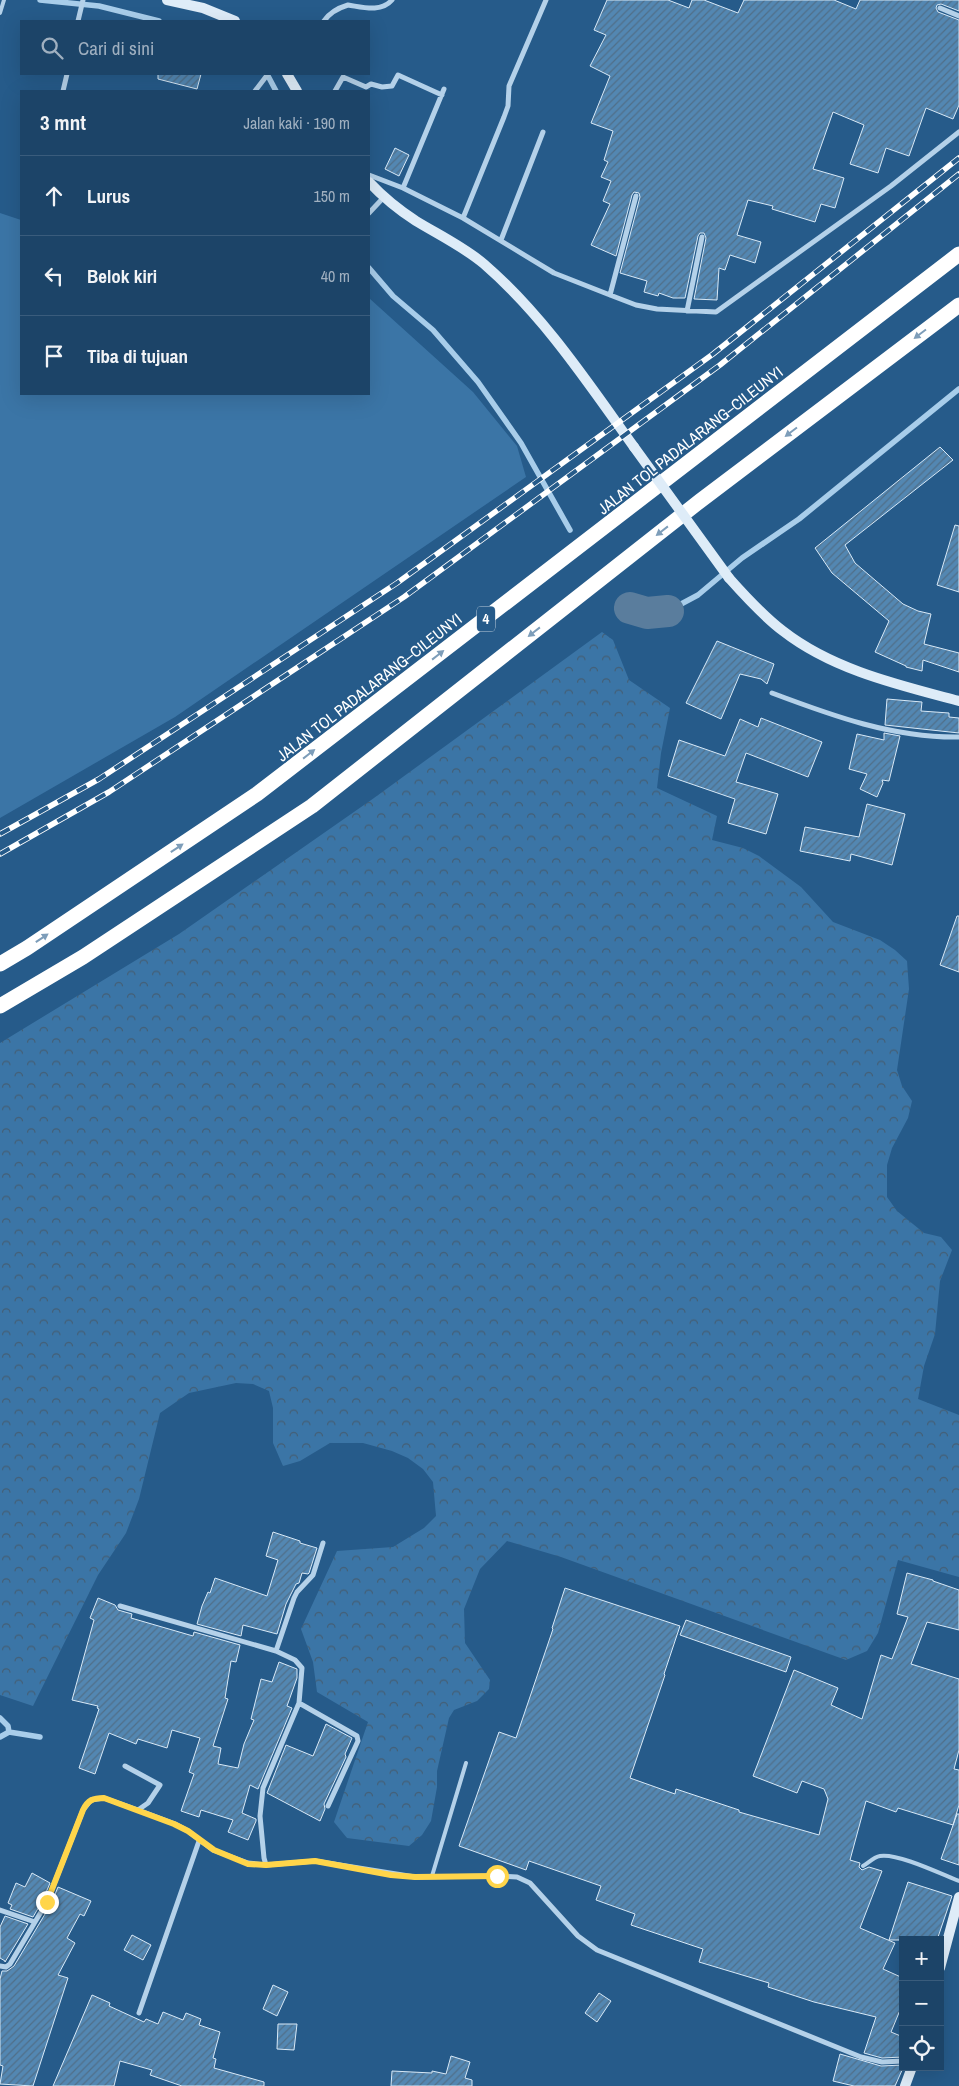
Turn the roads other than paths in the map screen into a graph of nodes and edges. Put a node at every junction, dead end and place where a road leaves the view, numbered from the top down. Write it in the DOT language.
graph roads {
  1 [pos="167,0"];
  2 [pos="392,0"];
  3 [pos="546,0"];
  4 [pos="4,2"];
  5 [pos="83,2"];
  6 [pos="940,8"];
  7 [pos="0,13"];
  8 [pos="959,16"];
  9 [pos="78,20"];
  10 [pos="232,20"];
  11 [pos="325,20"];
  12 [pos="66,75"];
  13 [pos="267,75"];
  14 [pos="290,76"];
  15 [pos="63,90"];
  16 [pos="256,90"];
  17 [pos="296,90"];
  18 [pos="336,90"];
  19 [pos="543,132"];
  20 [pos="959,132"];
  21 [pos="370,176"];
  22 [pos="370,183"];
  23 [pos="403,188"];
  24 [pos="636,196"];
  25 [pos="384,197"];
  26 [pos="370,212"];
  27 [pos="463,218"];
  28 [pos="702,237"];
  29 [pos="501,240"];
  30 [pos="959,254"];
  31 [pos="610,295"];
  32 [pos="959,304"];
  33 [pos="687,311"];
  34 [pos="772,693"];
  35 [pos="959,701"];
  36 [pos="959,737"];
  37 [pos="0,964"];
  38 [pos="0,1006"];
  39 [pos="323,1543"];
  40 [pos="120,1606"];
  41 [pos="276,1651"];
  42 [pos="299,1704"];
  43 [pos="466,1763"];
  44 [pos="125,1766"];
  45 [pos="328,1806"];
  46 [pos="138,1810"];
  47 [pos="199,1840"];
  48 [pos="266,1865"];
  49 [pos="863,1866"];
  50 [pos="432,1876"];
  51 [pos="959,1881"];
  52 [pos="959,1897"];
  53 [pos="0,1910"];
  54 [pos="34,1922"];
  55 [pos="944,1953"];
  56 [pos="0,1966"];
  57 [pos="139,2013"];
  58 [pos="899,2061"];
  59 [pos="911,2071"];
  60 [pos="905,2086"];
  1 -- 10 [label="street"];
  2 -- 11 [label="street"];
  3 -- 27 [label="street"];
  4 -- 7 [label="lane"];
  5 -- 9 [label="street"];
  6 -- 8 [label="street"];
  12 -- 15 [label="street"];
  13 -- 16 [label="street"];
  14 -- 17 [label="street"];
  18 -- 23 [label="street"];
  19 -- 29 [label="street"];
  20 -- 33 [label="street"];
  21 -- 23 [label="street"];
  22 -- 25 [label="street"];
  23 -- 27 [label="street"];
  24 -- 31 [label="street"];
  25 -- 26 [label="street"];
  25 -- 35 [label="street, bridge"];
  27 -- 29 [label="street"];
  28 -- 33 [label="street"];
  29 -- 31 [label="street"];
  37 -- 30 [label="highway, JALAN TOL PADALARANG–CILEUNYI / 4, one-way"];
  31 -- 33 [label="street"];
  32 -- 38 [label="highway, one-way"];
  34 -- 36 [label="street"];
  39 -- 41 [label="street"];
  40 -- 41 [label="street"];
  41 -- 42 [label="street"];
  42 -- 45 [label="street"];
  42 -- 48 [label="street"];
  43 -- 50 [label="lane"];
  44 -- 46 [label="street"];
  46 -- 47 [label="street"];
  46 -- 54 [label="street"];
  47 -- 48 [label="street"];
  47 -- 57 [label="street"];
  48 -- 50 [label="street"];
  49 -- 51 [label="lane"];
  50 -- 58 [label="street"];
  52 -- 55 [label="street"];
  53 -- 54 [label="street"];
  54 -- 56 [label="street"];
  59 -- 60 [label="street"];
}
